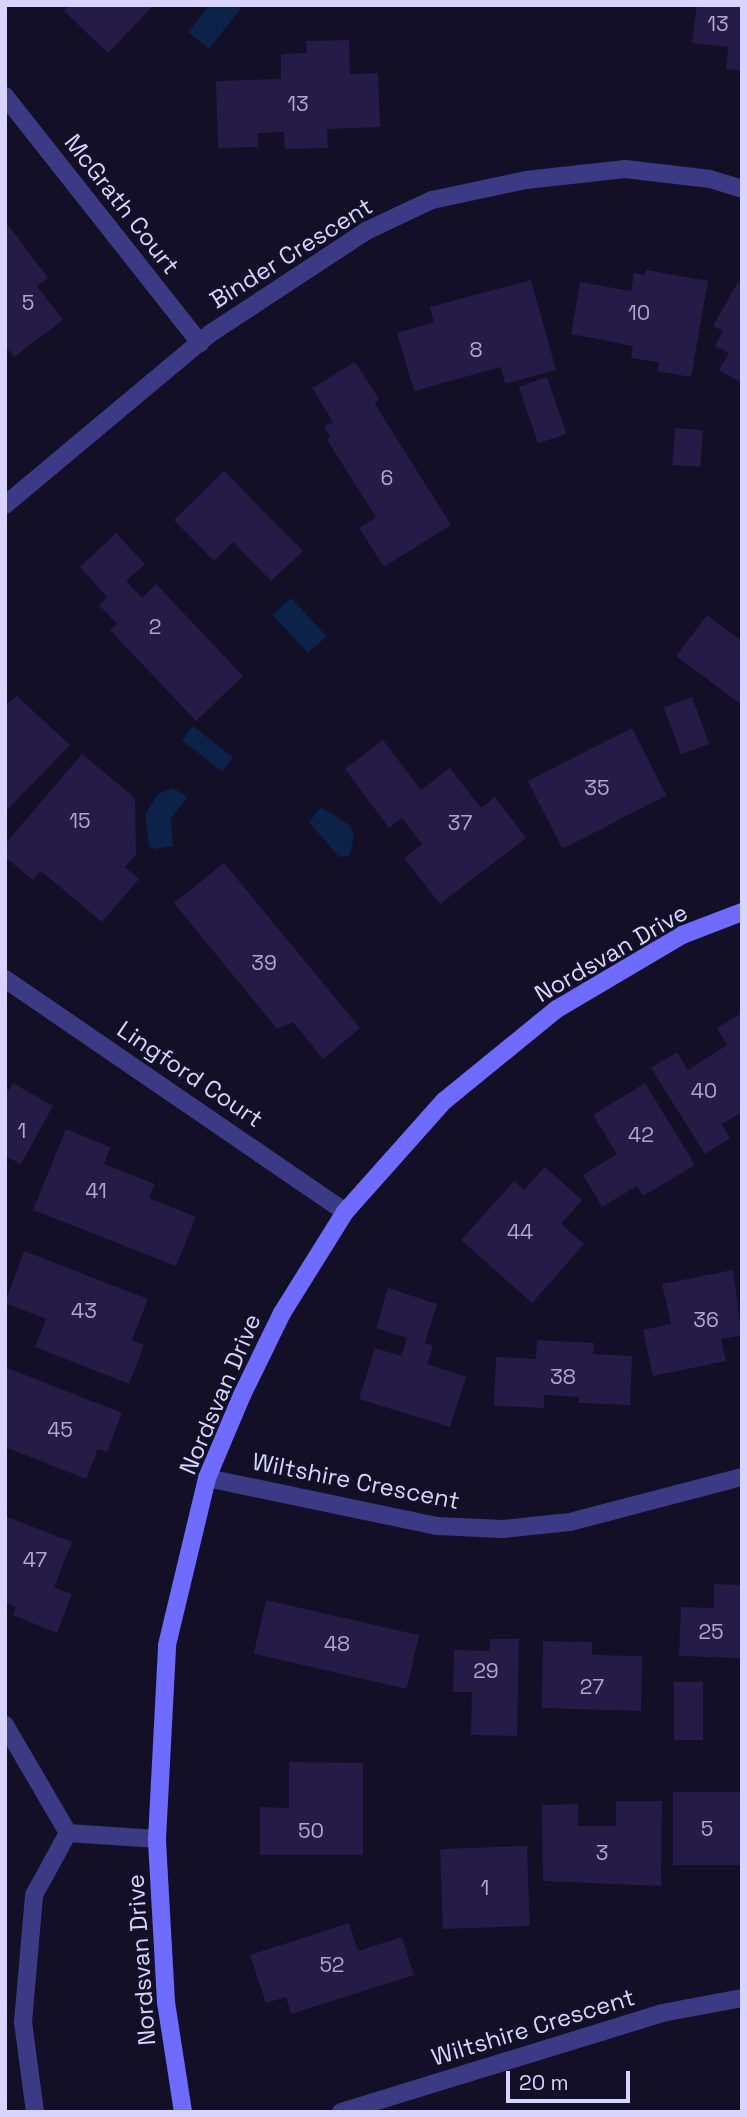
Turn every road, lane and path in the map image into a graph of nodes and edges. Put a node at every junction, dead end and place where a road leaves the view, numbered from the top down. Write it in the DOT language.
graph roads {
  1 [pos="5,96"];
  2 [pos="742,189"];
  3 [pos="200,343"];
  4 [pos="5,505"];
  5 [pos="742,912"];
  6 [pos="5,979"];
  7 [pos="345,1212"];
  8 [pos="742,1477"];
  9 [pos="208,1478"];
  10 [pos="5,1725"];
  11 [pos="68,1833"];
  12 [pos="157,1839"];
  13 [pos="742,1998"];
  14 [pos="35,2112"];
  15 [pos="183,2112"];
  16 [pos="341,2112"];
  1 -- 3 [label="street, McGrath Court"];
  2 -- 3 [label="street, Binder Crescent"];
  3 -- 4 [label="street, Binder Crescent"];
  5 -- 7 [label="street, Nordsvan Drive"];
  6 -- 7 [label="street, Lingford Court"];
  7 -- 9 [label="street, Nordsvan Drive"];
  8 -- 9 [label="street, Wiltshire Crescent"];
  9 -- 12 [label="street, Nordsvan Drive"];
  10 -- 11 [label="street"];
  11 -- 12 [label="street"];
  11 -- 14 [label="street"];
  12 -- 15 [label="street, Nordsvan Drive"];
  13 -- 16 [label="street, Wiltshire Crescent"];
}
